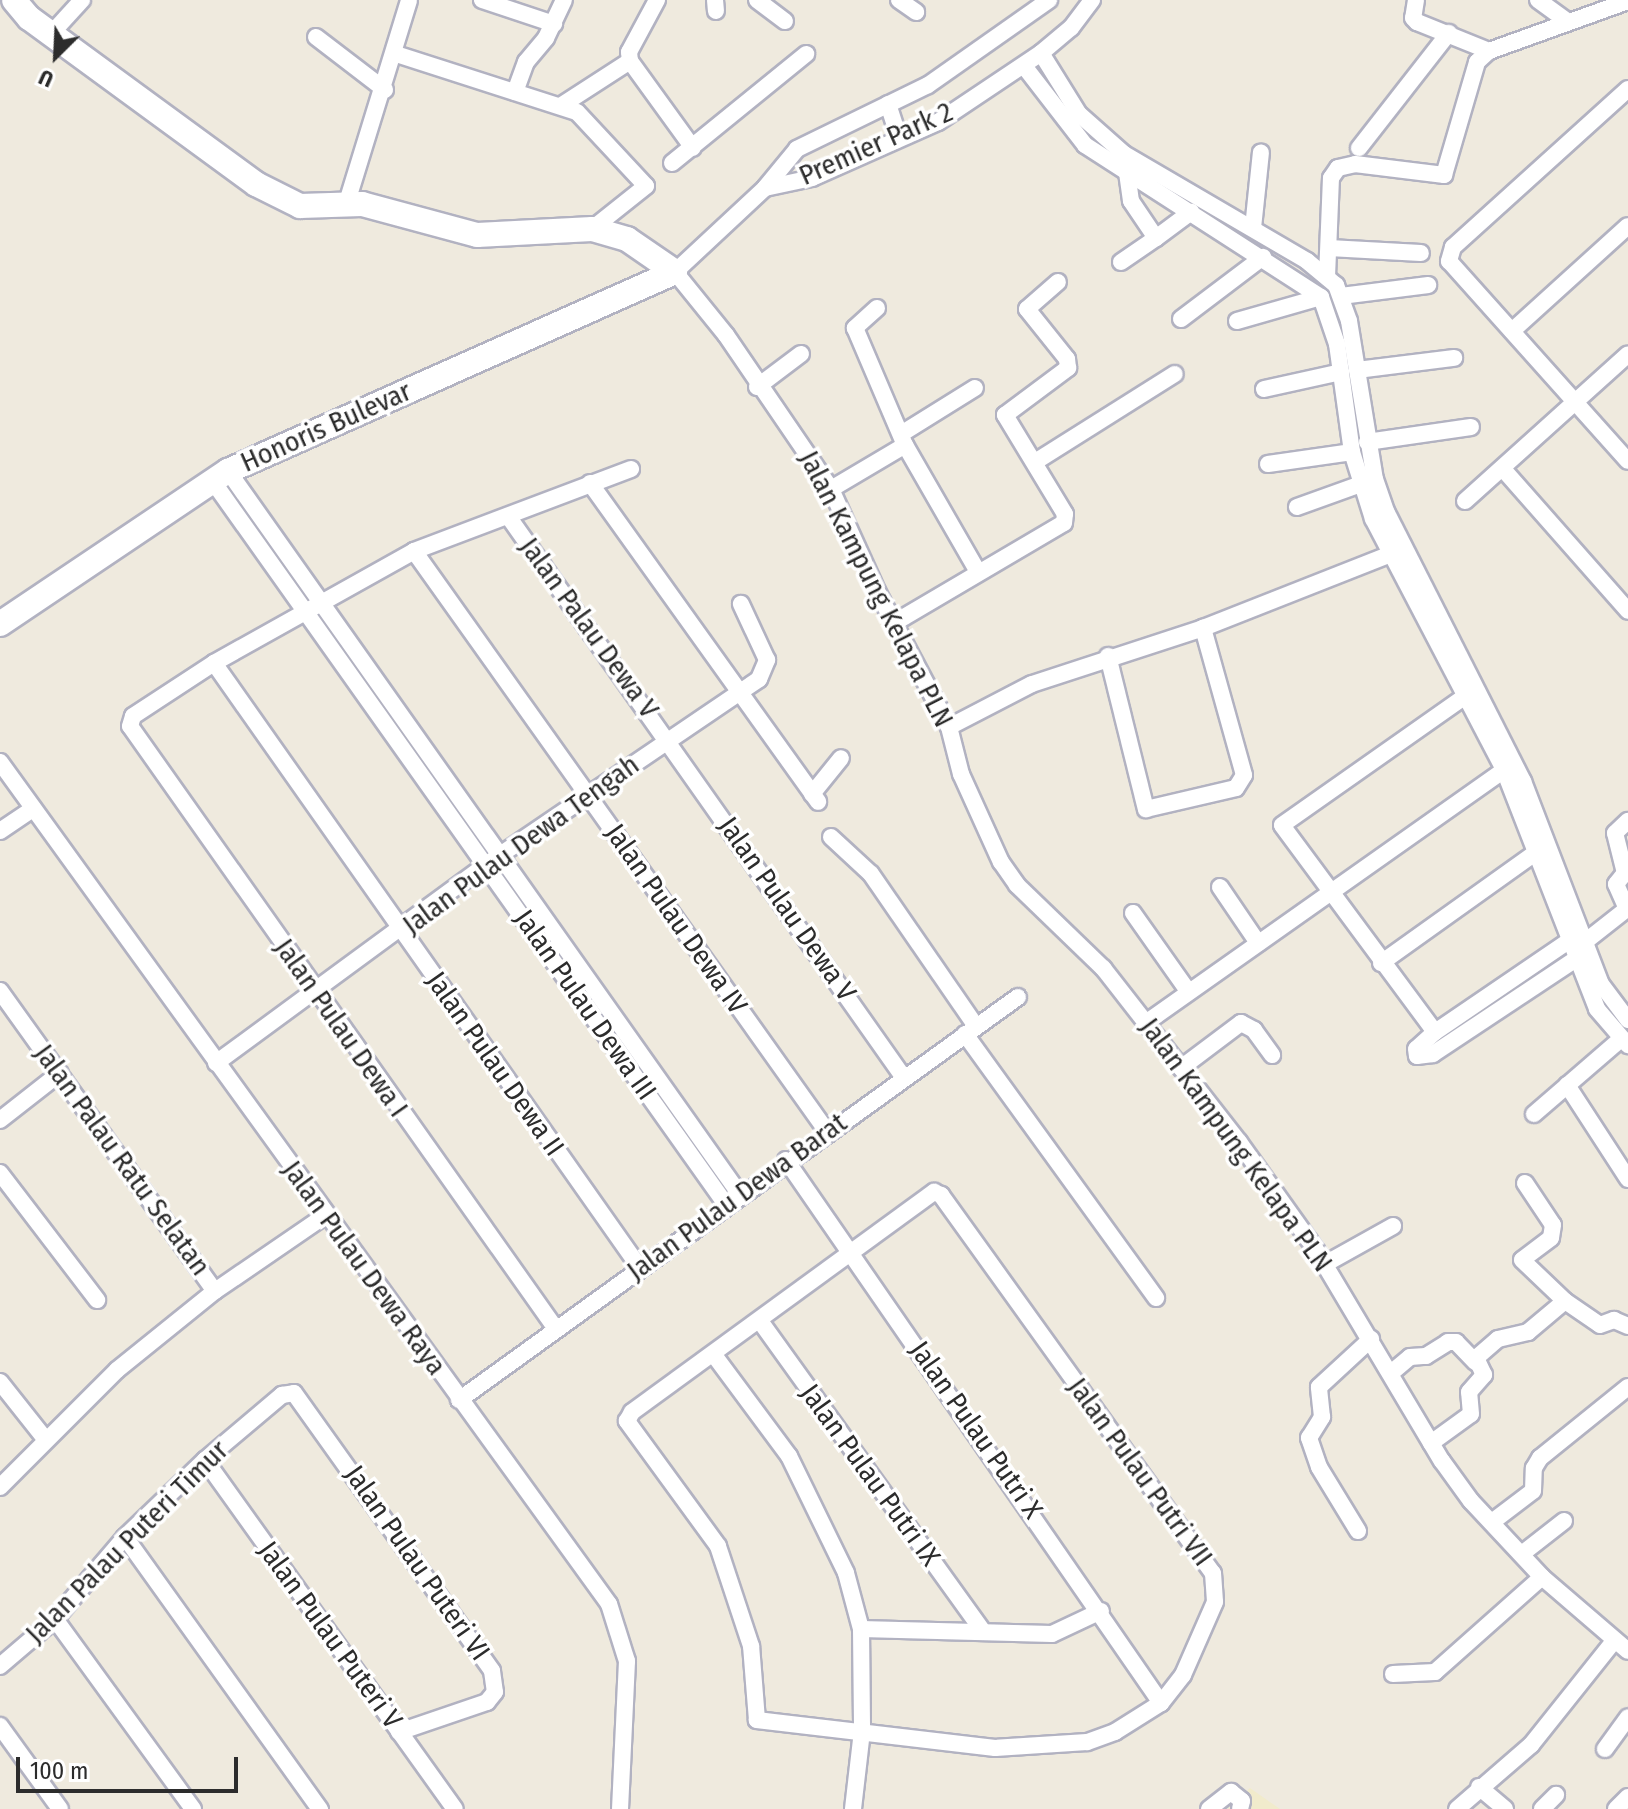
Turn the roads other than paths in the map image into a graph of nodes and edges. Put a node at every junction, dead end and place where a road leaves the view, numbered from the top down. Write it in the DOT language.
graph roads {
  1 [pos="14,0"];
  2 [pos="82,0"];
  3 [pos="482,0"];
  4 [pos="564,0"];
  5 [pos="657,0"];
  6 [pos="757,0"];
  7 [pos="899,0"];
  8 [pos="1049,0"];
  9 [pos="1092,0"];
  10 [pos="1416,0"];
  11 [pos="1538,0"];
  12 [pos="1628,1"];
  13 [pos="403,3"];
  14 [pos="916,12"];
  15 [pos="785,21"];
  16 [pos="1568,22"];
  17 [pos="554,24"];
  18 [pos="1449,33"];
  19 [pos="51,34"];
  20 [pos="316,37"];
  21 [pos="1489,51"];
  22 [pos="1041,53"];
  23 [pos="396,54"];
  24 [pos="806,54"];
  25 [pos="630,61"];
  26 [pos="1024,66"];
  27 [pos="1628,89"];
  28 [pos="385,90"];
  29 [pos="515,92"];
  30 [pos="888,104"];
  31 [pos="562,105"];
  32 [pos="899,138"];
  33 [pos="693,148"];
  34 [pos="1359,148"];
  35 [pos="1261,152"];
  36 [pos="672,163"];
  37 [pos="1127,173"];
  38 [pos="765,188"];
  39 [pos="347,202"];
  40 [pos="1191,212"];
  41 [pos="1628,226"];
  42 [pos="592,229"];
  43 [pos="1244,230"];
  44 [pos="1156,238"];
  45 [pos="1329,248"];
  46 [pos="1421,253"];
  47 [pos="1263,257"];
  48 [pos="1121,262"];
  49 [pos="675,272"];
  50 [pos="1327,277"];
  51 [pos="1058,282"];
  52 [pos="1428,285"];
  53 [pos="1341,296"];
  54 [pos="1321,297"];
  55 [pos="877,308"];
  56 [pos="1181,319"];
  57 [pos="1237,321"];
  58 [pos="1512,331"];
  59 [pos="801,354"];
  60 [pos="1628,354"];
  61 [pos="1454,358"];
  62 [pos="1349,371"];
  63 [pos="1175,374"];
  64 [pos="757,387"];
  65 [pos="975,388"];
  66 [pos="1264,389"];
  67 [pos="1576,402"];
  68 [pos="1354,404"];
  69 [pos="1471,427"];
  70 [pos="903,440"];
  71 [pos="1367,442"];
  72 [pos="1352,452"];
  73 [pos="1628,461"];
  74 [pos="1035,462"];
  75 [pos="1268,464"];
  76 [pos="631,469"];
  77 [pos="1503,469"];
  78 [pos="220,476"];
  79 [pos="590,483"];
  80 [pos="1361,484"];
  81 [pos="831,489"];
  82 [pos="1465,501"];
  83 [pos="1297,507"];
  84 [pos="508,516"];
  85 [pos="414,551"];
  86 [pos="1399,552"];
  87 [pos="978,572"];
  88 [pos="321,599"];
  89 [pos="741,604"];
  90 [pos="303,609"];
  91 [pos="1628,611"];
  92 [pos="894,623"];
  93 [pos="0,624"];
  94 [pos="1203,628"];
  95 [pos="1108,656"];
  96 [pos="214,663"];
  97 [pos="741,692"];
  98 [pos="1467,695"];
  99 [pos="949,727"];
  100 [pos="669,740"];
  101 [pos="841,758"];
  102 [pos="0,762"];
  103 [pos="1509,767"];
  104 [pos="587,794"];
  105 [pos="33,809"];
  106 [pos="1628,821"];
  107 [pos="0,831"];
  108 [pos="831,837"];
  109 [pos="1534,854"];
  110 [pos="502,855"];
  111 [pos="487,864"];
  112 [pos="1220,887"];
  113 [pos="1329,895"];
  114 [pos="1627,909"];
  115 [pos="1133,913"];
  116 [pos="402,931"];
  117 [pos="1567,940"];
  118 [pos="1586,941"];
  119 [pos="1258,943"];
  120 [pos="1574,960"];
  121 [pos="1381,963"];
  122 [pos="0,991"];
  123 [pos="1188,991"];
  124 [pos="315,992"];
  125 [pos="1018,997"];
  126 [pos="1628,1020"];
  127 [pos="1147,1022"];
  128 [pos="970,1030"];
  129 [pos="1435,1032"];
  130 [pos="1625,1042"];
  131 [pos="1272,1055"];
  132 [pos="216,1063"];
  133 [pos="1181,1068"];
  134 [pos="60,1073"];
  135 [pos="904,1078"];
  136 [pos="1567,1085"];
  137 [pos="1534,1114"];
  138 [pos="0,1120"];
  139 [pos="826,1130"];
  140 [pos="786,1160"];
  141 [pos="0,1173"];
  142 [pos="1628,1179"];
  143 [pos="1525,1183"];
  144 [pos="734,1201"];
  145 [pos="326,1215"];
  146 [pos="1393,1226"];
  147 [pos="853,1253"];
  148 [pos="1325,1264"];
  149 [pos="640,1268"];
  150 [pos="215,1291"];
  151 [pos="1156,1298"];
  152 [pos="97,1300"];
  153 [pos="1565,1301"];
  154 [pos="760,1321"];
  155 [pos="1628,1326"];
  156 [pos="556,1329"];
  157 [pos="1371,1339"];
  158 [pos="714,1355"];
  159 [pos="1475,1362"];
  160 [pos="1391,1373"];
  161 [pos="0,1382"];
  162 [pos="1628,1387"];
  163 [pos="294,1393"];
  164 [pos="459,1400"];
  165 [pos="46,1440"];
  166 [pos="1431,1443"];
  167 [pos="205,1460"];
  168 [pos="0,1487"];
  169 [pos="1564,1521"];
  170 [pos="1492,1522"];
  171 [pos="1358,1531"];
  172 [pos="125,1537"];
  173 [pos="1523,1553"];
  174 [pos="1542,1577"];
  175 [pos="1101,1611"];
  176 [pos="55,1619"];
  177 [pos="861,1629"];
  178 [pos="981,1629"];
  179 [pos="1621,1646"];
  180 [pos="0,1666"];
  181 [pos="1393,1674"];
  182 [pos="1161,1703"];
  183 [pos="1628,1717"];
  184 [pos="0,1726"];
  185 [pos="862,1731"];
  186 [pos="399,1732"];
  187 [pos="1605,1749"];
  188 [pos="1479,1787"];
  189 [pos="1556,1795"];
  190 [pos="1628,1797"];
  191 [pos="60,1809"];
  192 [pos="193,1809"];
  193 [pos="320,1809"];
  194 [pos="455,1809"];
  195 [pos="620,1809"];
  196 [pos="853,1809"];
  197 [pos="1209,1809"];
  198 [pos="1240,1809"];
  199 [pos="1457,1809"];
  200 [pos="1505,1809"];
  201 [pos="1542,1809"];
  202 [pos="1616,1809"];
  1 -- 19 [label="street, Jalan Kampung Kelapa PLN"];
  2 -- 19 [label="street"];
  3 -- 17 [label="street"];
  4 -- 17 [label="street"];
  5 -- 25 [label="street"];
  6 -- 15 [label="street"];
  7 -- 14 [label="street"];
  8 -- 30 [label="street, Premier Park 2"];
  9 -- 22 [label="street, Premier Park 2"];
  10 -- 18 [label="street"];
  11 -- 16 [label="street"];
  12 -- 16 [label="street"];
  13 -- 23 [label="street"];
  16 -- 21 [label="street"];
  17 -- 29 [label="street"];
  18 -- 21 [label="street"];
  18 -- 34 [label="street"];
  19 -- 39 [label="street, Jalan Kampung Kelapa PLN"];
  20 -- 28 [label="street"];
  21 -- 45 [label="street"];
  22 -- 26 [label="street, Premier Park 2"];
  22 -- 43 [label="street"];
  23 -- 28 [label="street"];
  23 -- 29 [label="street"];
  24 -- 33 [label="street"];
  25 -- 31 [label="street"];
  25 -- 33 [label="street"];
  26 -- 32 [label="street, Premier Park 2"];
  26 -- 37 [label="street"];
  27 -- 58 [label="street"];
  28 -- 39 [label="street"];
  29 -- 31 [label="street"];
  30 -- 32 [label="street"];
  30 -- 38 [label="street, Premier Park 2"];
  31 -- 42 [label="street"];
  32 -- 38 [label="street, Premier Park 2"];
  33 -- 36 [label="street"];
  35 -- 43 [label="street"];
  37 -- 40 [label="street"];
  37 -- 44 [label="street"];
  38 -- 49 [label="street, Premier Park 2"];
  39 -- 42 [label="street, Jalan Kampung Kelapa PLN"];
  40 -- 43 [label="street"];
  40 -- 44 [label="street"];
  41 -- 58 [label="street"];
  42 -- 49 [label="street, Jalan Kampung Kelapa PLN"];
  43 -- 47 [label="street"];
  43 -- 50 [label="street"];
  44 -- 48 [label="street"];
  45 -- 46 [label="street"];
  45 -- 50 [label="street"];
  47 -- 54 [label="street"];
  47 -- 56 [label="street"];
  49 -- 64 [label="street, Jalan Kampung Kelapa PLN"];
  49 -- 78 [label="street, Honoris Bulevar"];
  50 -- 53 [label="street"];
  51 -- 74 [label="street"];
  52 -- 53 [label="street"];
  53 -- 62 [label="street"];
  54 -- 57 [label="street"];
  54 -- 62 [label="street"];
  55 -- 70 [label="street"];
  58 -- 67 [label="street"];
  59 -- 64 [label="street"];
  60 -- 67 [label="street"];
  61 -- 62 [label="street"];
  62 -- 66 [label="street"];
  62 -- 68 [label="street"];
  63 -- 74 [label="street"];
  64 -- 81 [label="street, Jalan Kampung Kelapa PLN"];
  65 -- 70 [label="street"];
  67 -- 73 [label="street"];
  67 -- 77 [label="street"];
  68 -- 71 [label="street"];
  68 -- 72 [label="street"];
  69 -- 71 [label="street"];
  70 -- 81 [label="street"];
  70 -- 87 [label="street"];
  71 -- 86 [label="street"];
  72 -- 75 [label="street"];
  72 -- 80 [label="street"];
  74 -- 87 [label="street"];
  76 -- 79 [label="street"];
  77 -- 82 [label="street"];
  77 -- 91 [label="street"];
  78 -- 88 [label="street, Jalan Pulau Dewa III"];
  78 -- 90 [label="street, Jalan Pulau Dewa III"];
  78 -- 93 [label="street, Honoris Bulevar"];
  79 -- 84 [label="street"];
  79 -- 97 [label="street"];
  80 -- 83 [label="street"];
  80 -- 86 [label="street"];
  81 -- 92 [label="street, Jalan Kampung Kelapa PLN"];
  84 -- 85 [label="street"];
  84 -- 100 [label="street, Jalan Palau Dewa V"];
  85 -- 88 [label="street"];
  85 -- 104 [label="street, Jalan Pulau Dewa IV"];
  86 -- 94 [label="street"];
  86 -- 98 [label="street"];
  86 -- 103 [label="street"];
  87 -- 92 [label="street"];
  88 -- 90 [label="street"];
  88 -- 110 [label="street, Jalan Pulau Dewa III"];
  89 -- 97 [label="street, Jalan Pulau Dewa Tengah"];
  90 -- 96 [label="street"];
  90 -- 111 [label="street, Jalan Pulau Dewa III"];
  92 -- 99 [label="street, Jalan Kampung Kelapa PLN"];
  94 -- 95 [label="street"];
  94 -- 95 [label="street"];
  95 -- 99 [label="street"];
  96 -- 116 [label="street, Jalan Pulau Dewa II"];
  96 -- 124 [label="street, Jalan Pulau Dewa I"];
  97 -- 100 [label="street, Jalan Pulau Dewa Tengah"];
  97 -- 101 [label="street"];
  98 -- 103 [label="street"];
  98 -- 113 [label="street"];
  99 -- 127 [label="street, Jalan Kampung Kelapa PLN"];
  100 -- 104 [label="street, Jalan Pulau Dewa Tengah"];
  100 -- 135 [label="street, Jalan Pulau Dewa V"];
  102 -- 105 [label="street, Jalan Pulau Dewa Raya"];
  103 -- 109 [label="street"];
  103 -- 113 [label="street"];
  103 -- 118 [label="street"];
  104 -- 110 [label="street, Jalan Pulau Dewa Tengah"];
  104 -- 139 [label="street, Jalan Pulau Dewa IV"];
  105 -- 107 [label="street"];
  105 -- 132 [label="street, Jalan Pulau Dewa Raya"];
  106 -- 114 [label="street"];
  108 -- 128 [label="street"];
  109 -- 117 [label="street"];
  109 -- 121 [label="street"];
  110 -- 111 [label="street, Jalan Pulau Dewa Tengah"];
  110 -- 144 [label="street, Jalan Pulau Dewa III"];
  111 -- 116 [label="street, Jalan Pulau Dewa Tengah"];
  111 -- 144 [label="street, Jalan Pulau Dewa III"];
  112 -- 119 [label="street"];
  113 -- 119 [label="street"];
  113 -- 121 [label="street"];
  114 -- 118 [label="street"];
  115 -- 123 [label="street"];
  116 -- 124 [label="street, Jalan Pulau Dewa Tengah"];
  116 -- 149 [label="street, Jalan Pulau Dewa II"];
  117 -- 118 [label="street"];
  117 -- 120 [label="street"];
  117 -- 129 [label="street"];
  118 -- 120 [label="street"];
  118 -- 126 [label="street"];
  119 -- 123 [label="street"];
  120 -- 129 [label="street"];
  120 -- 130 [label="street"];
  121 -- 129 [label="street"];
  122 -- 134 [label="street, Jalan Palau Ratu Selatan"];
  123 -- 127 [label="street"];
  124 -- 132 [label="street, Jalan Pulau Dewa Tengah"];
  124 -- 156 [label="street, Jalan Pulau Dewa I"];
  125 -- 128 [label="street, Jalan Pulau Dewa Barat"];
  127 -- 133 [label="street, Jalan Kampung Kelapa PLN"];
  128 -- 135 [label="street, Jalan Pulau Dewa Barat"];
  128 -- 151 [label="street"];
  130 -- 136 [label="street"];
  131 -- 133 [label="street"];
  132 -- 145 [label="street, Jalan Pulau Dewa Raya"];
  133 -- 148 [label="street, Jalan Kampung Kelapa PLN"];
  134 -- 138 [label="street"];
  134 -- 150 [label="street, Jalan Palau Ratu Selatan"];
  135 -- 139 [label="street, Jalan Pulau Dewa Barat"];
  136 -- 137 [label="street"];
  136 -- 142 [label="street"];
  139 -- 140 [label="street, Jalan Pulau Dewa Barat"];
  140 -- 144 [label="street, Jalan Pulau Dewa Barat"];
  140 -- 147 [label="street, Jalan Pulau Putri X"];
  141 -- 152 [label="street"];
  143 -- 153 [label="street"];
  144 -- 149 [label="street, Jalan Pulau Dewa Barat"];
  145 -- 150 [label="street"];
  145 -- 164 [label="street, Jalan Pulau Dewa Raya"];
  146 -- 148 [label="street"];
  147 -- 154 [label="street, Jalan Pulau Putri VII"];
  147 -- 175 [label="street, Jalan Pulau Putri X"];
  147 -- 182 [label="street, Jalan Pulau Putri VII"];
  148 -- 157 [label="street, Jalan Kampung Kelapa PLN"];
  149 -- 156 [label="street, Jalan Pulau Dewa Barat"];
  150 -- 165 [label="street"];
  153 -- 155 [label="street"];
  153 -- 159 [label="street"];
  154 -- 158 [label="street, Jalan Pulau Putri VII"];
  154 -- 178 [label="street, Jalan Pulau Putri IX"];
  156 -- 164 [label="street, Jalan Pulau Dewa Barat"];
  157 -- 160 [label="street, Jalan Kampung Kelapa PLN"];
  157 -- 171 [label="street"];
  158 -- 177 [label="street"];
  158 -- 185 [label="street, Jalan Pulau Putri VII"];
  159 -- 160 [label="street"];
  159 -- 166 [label="street"];
  160 -- 166 [label="street, Jalan Kampung Kelapa PLN"];
  161 -- 165 [label="street"];
  162 -- 170 [label="street"];
  163 -- 167 [label="street, Jalan Palau Puteri Timur"];
  163 -- 186 [label="street, Jalan Pulau Puteri VI"];
  164 -- 195 [label="street, Jalan Pulau Dewa Raya"];
  165 -- 168 [label="street"];
  166 -- 170 [label="street, Jalan Kampung Kelapa PLN"];
  167 -- 172 [label="street, Jalan Palau Puteri Timur"];
  167 -- 186 [label="street, Jalan Pulau Puteri V"];
  169 -- 173 [label="street"];
  170 -- 173 [label="street, Jalan Kampung Kelapa PLN"];
  172 -- 176 [label="street, Jalan Palau Puteri Timur"];
  172 -- 193 [label="street"];
  173 -- 174 [label="street, Jalan Kampung Kelapa PLN"];
  174 -- 179 [label="street, Jalan Kampung Kelapa PLN"];
  174 -- 181 [label="street"];
  175 -- 178 [label="street"];
  175 -- 182 [label="street, Jalan Pulau Putri X"];
  176 -- 180 [label="street, Jalan Palau Puteri Timur"];
  176 -- 192 [label="street"];
  177 -- 178 [label="street"];
  177 -- 185 [label="street"];
  179 -- 188 [label="street"];
  182 -- 185 [label="street, Jalan Pulau Putri VII"];
  183 -- 187 [label="street"];
  184 -- 191 [label="street"];
  185 -- 196 [label="street"];
  186 -- 194 [label="street, Jalan Pulau Puteri V"];
  188 -- 199 [label="street"];
  188 -- 200 [label="street"];
  189 -- 201 [label="street"];
  190 -- 202 [label="street"];
  197 -- 198 [label="street"];
}
